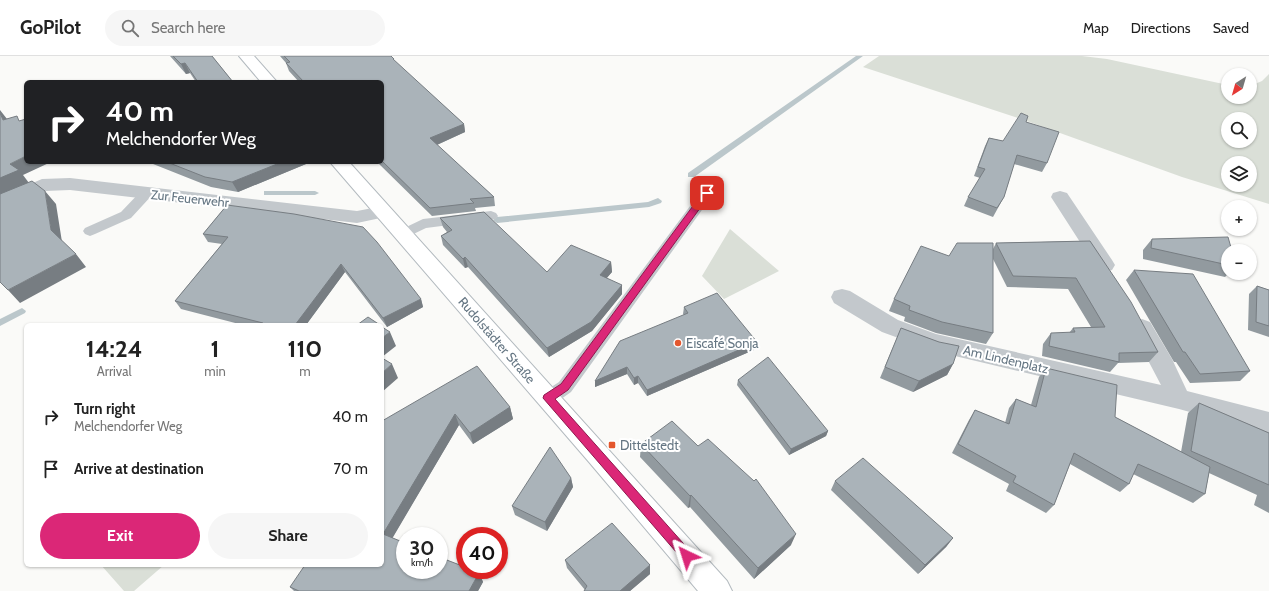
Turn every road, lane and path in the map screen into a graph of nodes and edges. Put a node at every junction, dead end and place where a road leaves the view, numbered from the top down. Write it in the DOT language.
graph roads {
  1 [pos="246,56"];
  2 [pos="267,80"];
  3 [pos="342,164"];
  4 [pos="146,193"];
  5 [pos="707,193"];
  6 [pos="1060,197"];
  7 [pos="0,204"];
  8 [pos="383,212"];
  9 [pos="491,216"];
  10 [pos="90,231"];
  11 [pos="403,234"];
  12 [pos="1117,285"];
  13 [pos="842,296"];
  14 [pos="1132,312"];
  15 [pos="548,398"];
  16 [pos="1179,399"];
  17 [pos="1269,423"];
  18 [pos="717,591"];
  1 -- 2 [label="street"];
  3 -- 8 [label="street, Rudolstädter Straße"];
  4 -- 7 [label="street, Zur Feuerwehr"];
  4 -- 8 [label="street, Zur Feuerwehr"];
  4 -- 10 [label="lane"];
  5 -- 15 [label="lane"];
  6 -- 12 [label="street"];
  8 -- 11 [label="street, Rudolstädter Straße"];
  9 -- 11 [label="lane"];
  11 -- 15 [label="street, Rudolstädter Straße"];
  13 -- 16 [label="street, Am Lindenplatz"];
  14 -- 16 [label="street"];
  15 -- 18 [label="street, Rudolstädter Straße"];
  16 -- 17 [label="street, Am Lindenplatz"];
}
